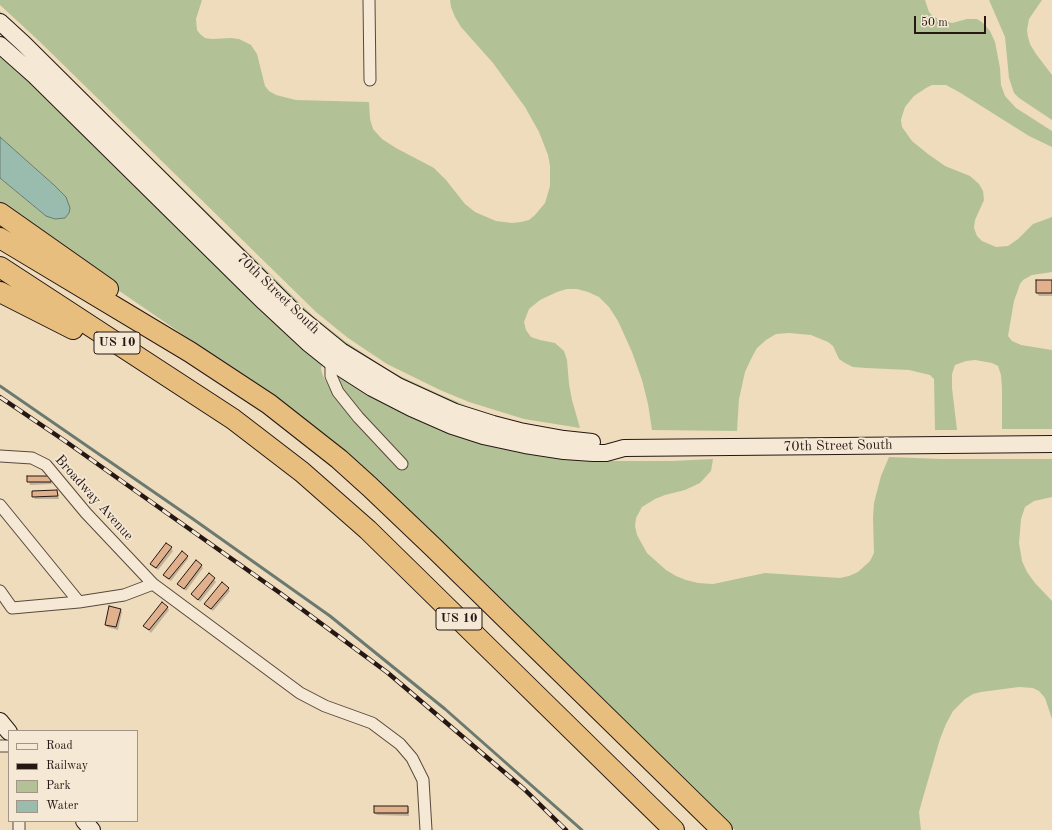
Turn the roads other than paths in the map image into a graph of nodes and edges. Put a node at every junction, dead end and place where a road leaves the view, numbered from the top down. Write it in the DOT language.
graph roads {
  1 [pos="369,0"];
  2 [pos="0,22"];
  3 [pos="0,46"];
  4 [pos="370,80"];
  5 [pos="0,213"];
  6 [pos="0,238"];
  7 [pos="0,267"];
  8 [pos="0,292"];
  9 [pos="190,352"];
  10 [pos="333,363"];
  11 [pos="233,420"];
  12 [pos="1052,444"];
  13 [pos="624,448"];
  14 [pos="0,456"];
  15 [pos="402,464"];
  16 [pos="0,505"];
  17 [pos="154,584"];
  18 [pos="0,591"];
  19 [pos="79,602"];
  20 [pos="0,608"];
  21 [pos="12,608"];
  22 [pos="0,721"];
  23 [pos="8,731"];
  24 [pos="85,822"];
  25 [pos="92,830"];
  26 [pos="426,830"];
  27 [pos="674,830"];
  28 [pos="722,830"];
  1 -- 4 [label="street"];
  2 -- 13 [label="main road, 70th Street South"];
  3 -- 10 [label="main road, 70th Street South"];
  5 -- 9 [label="highway"];
  6 -- 9 [label="highway, US 10"];
  7 -- 11 [label="highway, US 10"];
  8 -- 11 [label="highway"];
  9 -- 28 [label="highway, US 10"];
  10 -- 13 [label="main road, 70th Street South"];
  10 -- 15 [label="street"];
  11 -- 27 [label="highway, US 10"];
  12 -- 13 [label="main road, 70th Street South"];
  14 -- 17 [label="street, Broadway Avenue"];
  16 -- 19 [label="street"];
  17 -- 19 [label="street"];
  17 -- 26 [label="street, Broadway Avenue"];
  18 -- 21 [label="street"];
  19 -- 21 [label="street"];
  20 -- 21 [label="street"];
  22 -- 23 [label="main road"];
  24 -- 25 [label="main road"];
}
